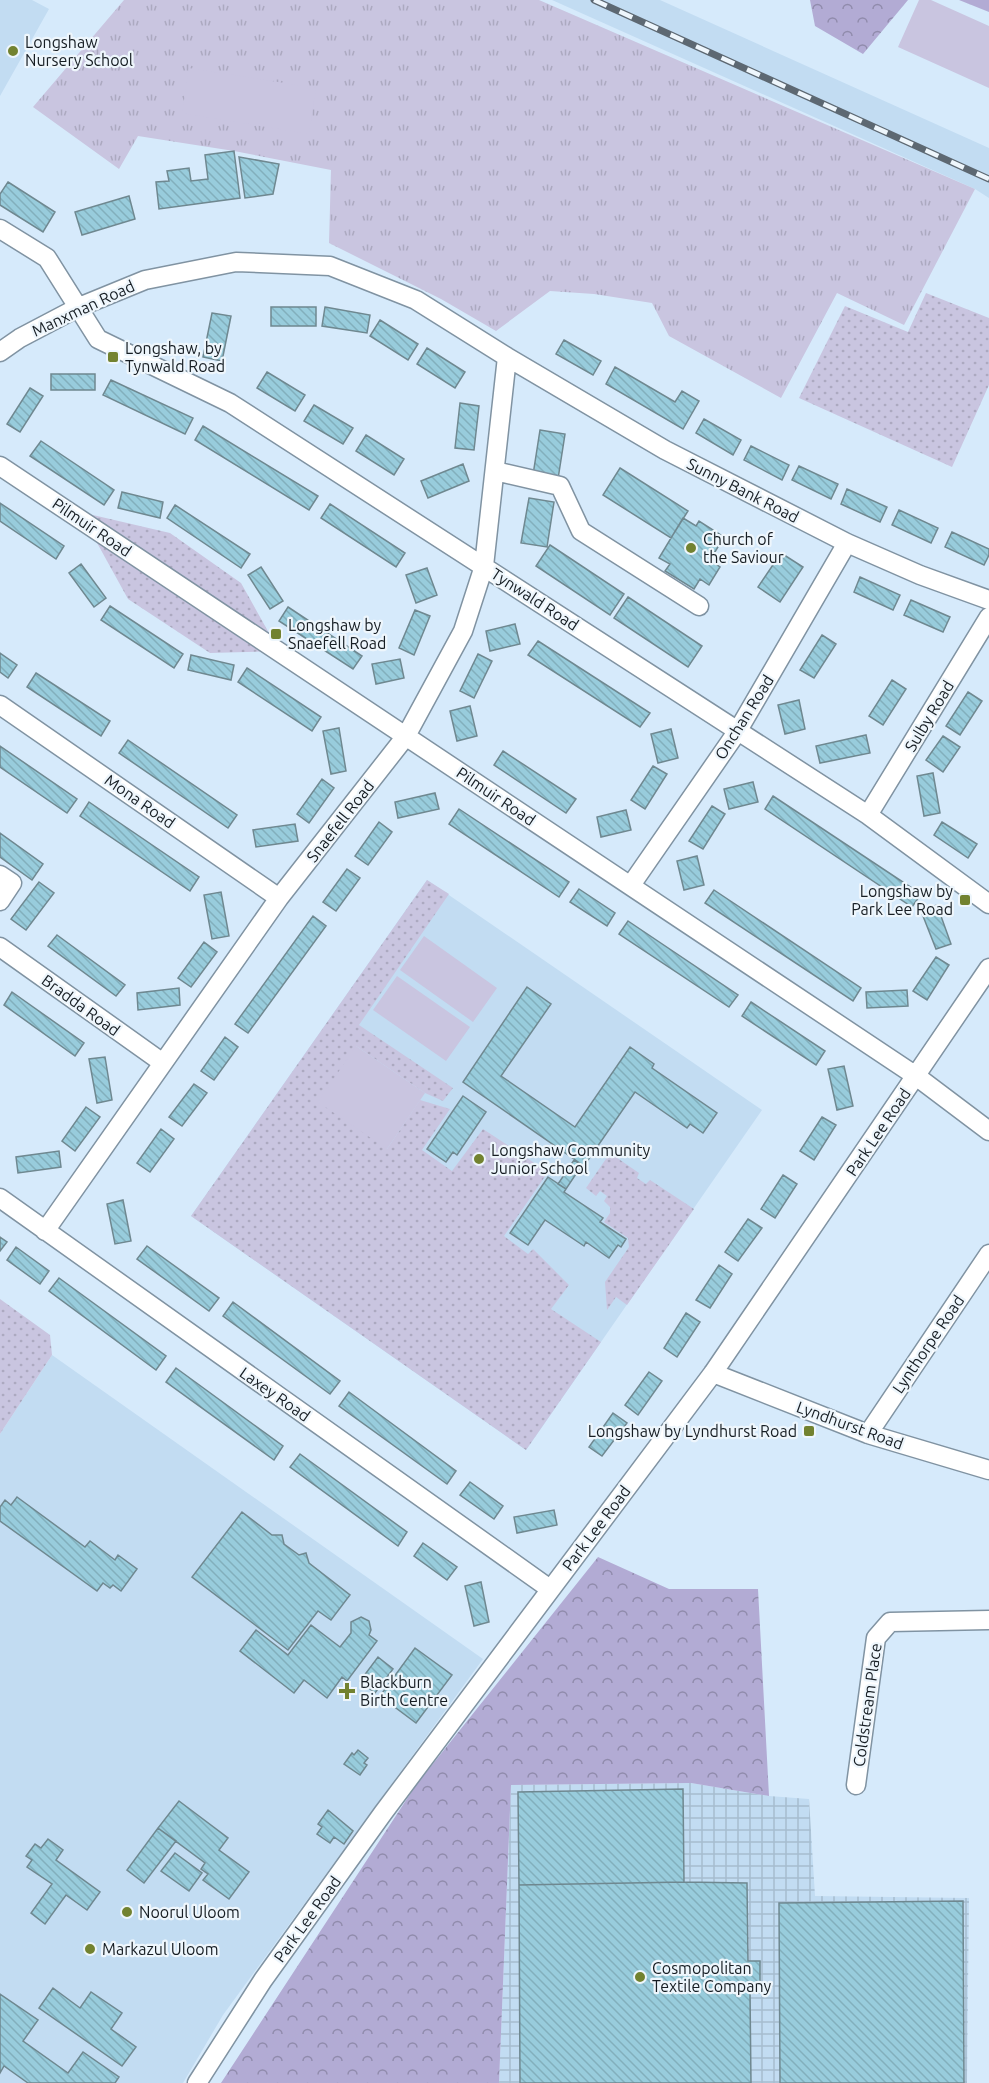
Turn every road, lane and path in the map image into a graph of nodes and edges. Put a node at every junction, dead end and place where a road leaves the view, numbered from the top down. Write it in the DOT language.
graph roads {
  1 [pos="0,229"];
  2 [pos="79,307"];
  3 [pos="0,352"];
  4 [pos="507,357"];
  5 [pos="0,466"];
  6 [pos="495,471"];
  7 [pos="847,543"];
  8 [pos="484,566"];
  9 [pos="989,600"];
  10 [pos="699,606"];
  11 [pos="989,617"];
  12 [pos="0,705"];
  13 [pos="736,732"];
  14 [pos="406,736"];
  15 [pos="868,815"];
  16 [pos="0,875"];
  17 [pos="631,885"];
  18 [pos="279,898"];
  19 [pos="0,901"];
  20 [pos="989,904"];
  21 [pos="0,947"];
  22 [pos="989,968"];
  23 [pos="163,1063"];
  24 [pos="916,1076"];
  25 [pos="989,1131"];
  26 [pos="0,1198"];
  27 [pos="45,1231"];
  28 [pos="989,1254"];
  29 [pos="713,1373"];
  30 [pos="868,1434"];
  31 [pos="989,1470"];
  32 [pos="550,1589"];
  33 [pos="989,1620"];
  34 [pos="856,1785"];
  35 [pos="197,2083"];
  1 -- 2 [label="street, Tynwald Road"];
  2 -- 3 [label="street, Manxman Road"];
  2 -- 4 [label="street, Manxman Road"];
  2 -- 8 [label="street, Tynwald Road"];
  4 -- 6 [label="street, Snaefell Road"];
  4 -- 7 [label="street, Sunny Bank Road"];
  5 -- 14 [label="street, Pilmuir Road"];
  6 -- 8 [label="street, Snaefell Road"];
  6 -- 10 [label="street"];
  7 -- 9 [label="street, Sunny Bank Road"];
  7 -- 13 [label="street, Onchan Road"];
  8 -- 13 [label="street, Tynwald Road"];
  8 -- 14 [label="street, Snaefell Road"];
  11 -- 15 [label="street, Sulby Road"];
  12 -- 18 [label="street, Mona Road"];
  13 -- 15 [label="street, Tynwald Road"];
  13 -- 17 [label="street, Onchan Road"];
  14 -- 17 [label="street, Pilmuir Road"];
  14 -- 18 [label="street, Snaefell Road"];
  15 -- 20 [label="street, Tynwald Road"];
  16 -- 19 [label="street"];
  17 -- 24 [label="street, Pilmuir Road"];
  18 -- 23 [label="street, Snaefell Road"];
  21 -- 23 [label="street, Bradda Road"];
  22 -- 24 [label="street, Park Lee Road"];
  23 -- 27 [label="street, Snaefell Road"];
  24 -- 25 [label="street, Pilmuir Road"];
  24 -- 29 [label="street, Park Lee Road"];
  26 -- 27 [label="street, Laxey Road"];
  27 -- 32 [label="street, Laxey Road"];
  28 -- 30 [label="street, Lynthorpe Road"];
  29 -- 30 [label="street, Lyndhurst Road"];
  29 -- 32 [label="street, Park Lee Road"];
  30 -- 31 [label="street, Lyndhurst Road"];
  32 -- 35 [label="street, Park Lee Road"];
  33 -- 34 [label="street, Coldstream Place"];
}
